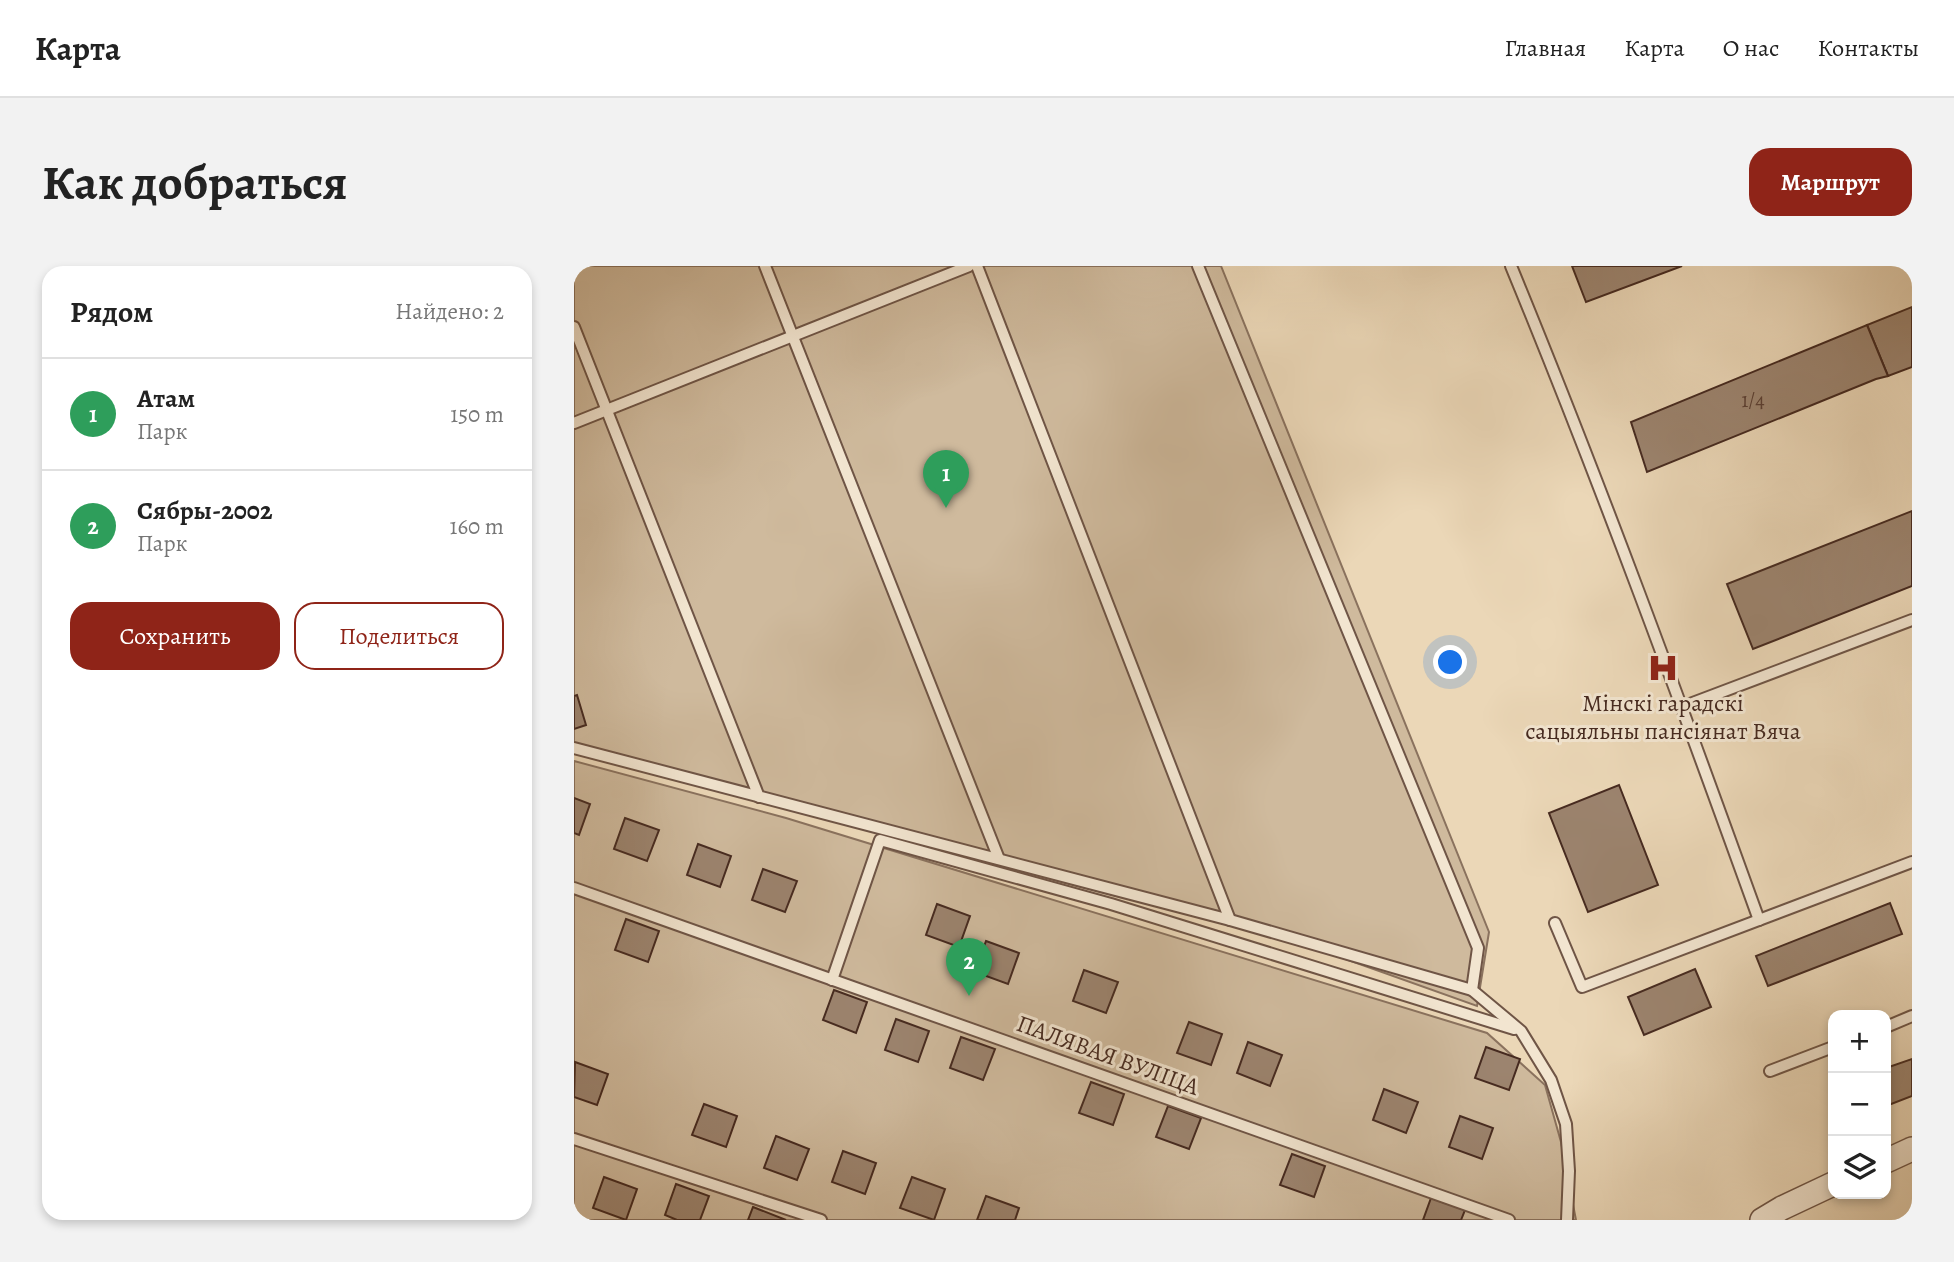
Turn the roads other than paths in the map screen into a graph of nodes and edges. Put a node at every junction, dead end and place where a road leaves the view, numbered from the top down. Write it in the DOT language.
graph roads {
  1 [pos="765,266"];
  2 [pos="969,266"];
  3 [pos="977,266"];
  4 [pos="1198,266"];
  5 [pos="1511,266"];
  6 [pos="574,327"];
  7 [pos="792,337"];
  8 [pos="606,410"];
  9 [pos="574,423"];
  10 [pos="1912,620"];
  11 [pos="1682,707"];
  12 [pos="574,748"];
  13 [pos="759,797"];
  14 [pos="999,859"];
  15 [pos="1912,862"];
  16 [pos="574,888"];
  17 [pos="1230,920"];
  18 [pos="1759,920"];
  19 [pos="1555,923"];
  20 [pos="832,980"];
  21 [pos="1472,990"];
  22 [pos="1912,1017"];
  23 [pos="1891,1025"];
  24 [pos="1521,1031"];
  25 [pos="1828,1049"];
  26 [pos="1770,1071"];
  27 [pos="574,1139"];
  28 [pos="1912,1149"];
  29 [pos="1891,1159"];
  30 [pos="1828,1186"];
  31 [pos="821,1220"];
  32 [pos="1509,1220"];
  33 [pos="1567,1220"];
  34 [pos="1762,1220"];
  1 -- 7 [label="lane"];
  2 -- 7 [label="lane"];
  3 -- 17 [label="lane"];
  4 -- 21 [label="lane"];
  5 -- 11 [label="lane"];
  6 -- 8 [label="lane"];
  7 -- 8 [label="lane"];
  7 -- 14 [label="lane"];
  8 -- 9 [label="lane"];
  8 -- 13 [label="lane"];
  10 -- 11 [label="lane"];
  11 -- 18 [label="lane"];
  12 -- 13 [label="lane"];
  13 -- 14 [label="lane"];
  14 -- 17 [label="lane"];
  15 -- 18 [label="lane"];
  16 -- 20 [label="lane, ПАЛЯВАЯ ВУЛІЦА"];
  17 -- 21 [label="lane"];
  18 -- 19 [label="lane"];
  20 -- 24 [label="lane"];
  20 -- 32 [label="lane, ПАЛЯВАЯ ВУЛІЦА"];
  21 -- 24 [label="lane"];
  22 -- 23 [label="lane"];
  24 -- 33 [label="lane"];
  25 -- 26 [label="lane"];
  27 -- 31 [label="lane"];
  28 -- 29 [label="street"];
  30 -- 34 [label="street"];
}
